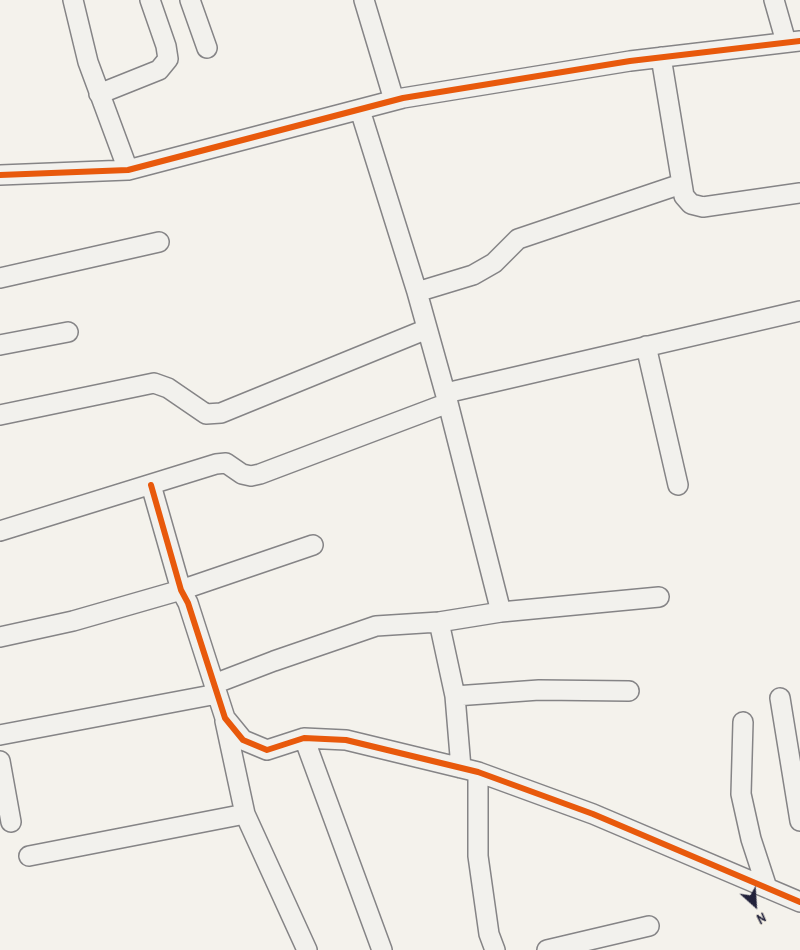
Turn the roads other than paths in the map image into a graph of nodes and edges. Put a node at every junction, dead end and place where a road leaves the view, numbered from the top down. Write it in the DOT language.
graph roads {
  1 [pos="73,0"];
  2 [pos="150,0"];
  3 [pos="190,0"];
  4 [pos="364,0"];
  5 [pos="774,0"];
  6 [pos="793,42"];
  7 [pos="207,48"];
  8 [pos="661,57"];
  9 [pos="100,94"];
  10 [pos="394,100"];
  11 [pos="360,110"];
  12 [pos="128,170"];
  13 [pos="0,175"];
  14 [pos="682,184"];
  15 [pos="800,193"];
  16 [pos="158,242"];
  17 [pos="0,278"];
  18 [pos="417,292"];
  19 [pos="800,311"];
  20 [pos="427,329"];
  21 [pos="68,332"];
  22 [pos="0,345"];
  23 [pos="646,346"];
  24 [pos="447,398"];
  25 [pos="0,415"];
  26 [pos="151,485"];
  27 [pos="678,485"];
  28 [pos="0,532"];
  29 [pos="313,545"];
  30 [pos="181,590"];
  31 [pos="659,597"];
  32 [pos="502,612"];
  33 [pos="439,622"];
  34 [pos="0,637"];
  35 [pos="216,689"];
  36 [pos="629,691"];
  37 [pos="455,696"];
  38 [pos="780,698"];
  39 [pos="225,718"];
  40 [pos="743,722"];
  41 [pos="0,735"];
  42 [pos="304,738"];
  43 [pos="0,761"];
  44 [pos="470,770"];
  45 [pos="245,814"];
  46 [pos="800,821"];
  47 [pos="11,822"];
  48 [pos="29,856"];
  49 [pos="767,888"];
  50 [pos="800,902"];
  51 [pos="649,926"];
  52 [pos="307,950"];
  53 [pos="382,950"];
  54 [pos="495,950"];
  55 [pos="547,950"];
  1 -- 9 [label="street"];
  2 -- 9 [label="street"];
  3 -- 7 [label="street"];
  4 -- 10 [label="street"];
  5 -- 6 [label="street"];
  6 -- 8 [label="street"];
  8 -- 10 [label="street"];
  8 -- 14 [label="street"];
  9 -- 12 [label="street"];
  10 -- 11 [label="street"];
  11 -- 12 [label="street"];
  11 -- 18 [label="street"];
  12 -- 13 [label="street"];
  14 -- 15 [label="street"];
  14 -- 18 [label="street"];
  16 -- 17 [label="street"];
  18 -- 20 [label="street"];
  19 -- 23 [label="street"];
  20 -- 24 [label="street"];
  20 -- 25 [label="street"];
  21 -- 22 [label="street"];
  23 -- 24 [label="street"];
  23 -- 27 [label="street"];
  24 -- 26 [label="street"];
  24 -- 32 [label="street"];
  26 -- 28 [label="street"];
  26 -- 30 [label="street"];
  29 -- 30 [label="street"];
  30 -- 34 [label="street"];
  30 -- 35 [label="street"];
  31 -- 32 [label="street"];
  32 -- 33 [label="street"];
  33 -- 35 [label="street"];
  33 -- 37 [label="street"];
  35 -- 39 [label="street"];
  35 -- 41 [label="street"];
  36 -- 37 [label="street"];
  37 -- 44 [label="street"];
  38 -- 46 [label="street"];
  39 -- 42 [label="street"];
  39 -- 45 [label="street"];
  40 -- 49 [label="street"];
  42 -- 44 [label="street"];
  42 -- 53 [label="street"];
  43 -- 47 [label="street"];
  44 -- 49 [label="street"];
  44 -- 54 [label="street"];
  45 -- 48 [label="street"];
  45 -- 52 [label="street"];
  49 -- 50 [label="street"];
  51 -- 55 [label="street"];
}
